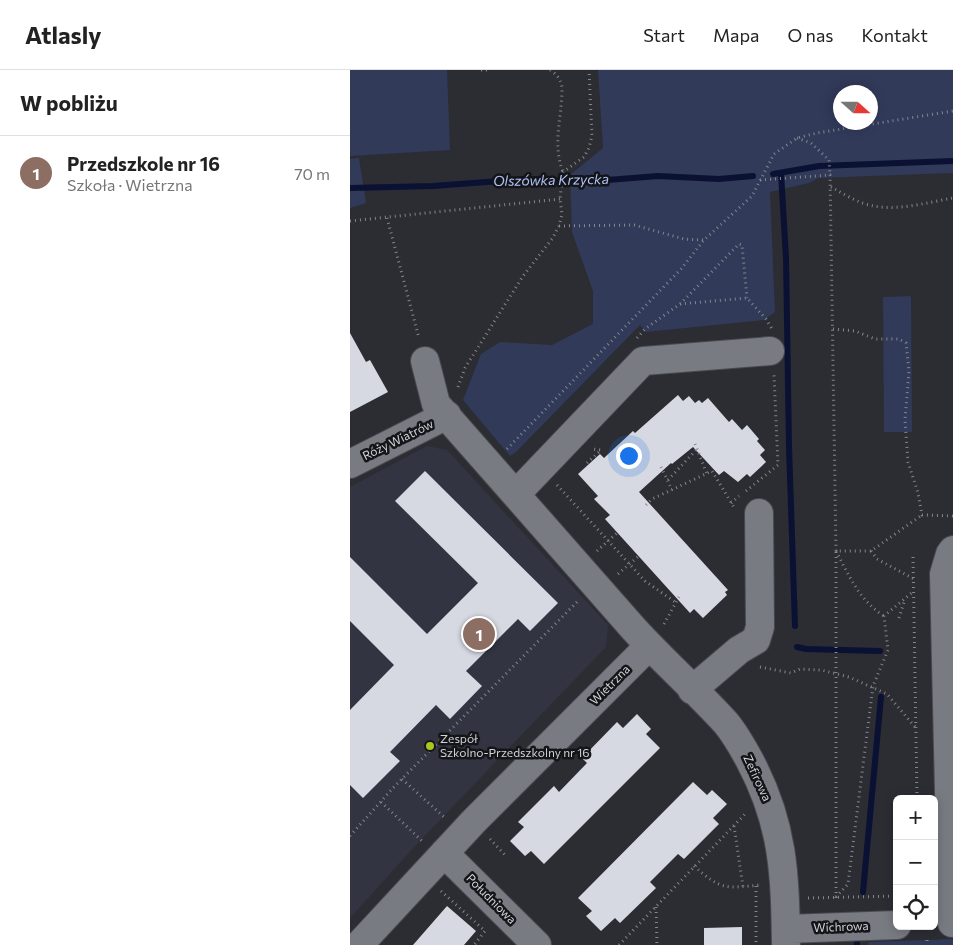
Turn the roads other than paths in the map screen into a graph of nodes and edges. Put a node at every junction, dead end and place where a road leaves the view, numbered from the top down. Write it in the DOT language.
graph roads {
  1 [pos="772,360"];
  2 [pos="425,361"];
  3 [pos="447,416"];
  4 [pos="350,464"];
  5 [pos="516,494"];
  6 [pos="758,513"];
  7 [pos="953,550"];
  8 [pos="656,636"];
  9 [pos="692,690"];
  10 [pos="434,848"];
  11 [pos="893,925"];
  12 [pos="941,927"];
  13 [pos="786,937"];
  14 [pos="359,945"];
  15 [pos="538,945"];
  1 -- 5 [label="street"];
  2 -- 3 [label="street"];
  3 -- 4 [label="street, Róży Wiatrów"];
  3 -- 5 [label="street"];
  5 -- 8 [label="street"];
  6 -- 9 [label="street"];
  7 -- 12 [label="street"];
  8 -- 9 [label="street, Zefirowa"];
  8 -- 10 [label="street, Wietrzna"];
  9 -- 13 [label="street, Zefirowa"];
  10 -- 14 [label="street, Wietrzna"];
  10 -- 15 [label="street, Południowa"];
  11 -- 13 [label="street, Wichrowa"];
}
